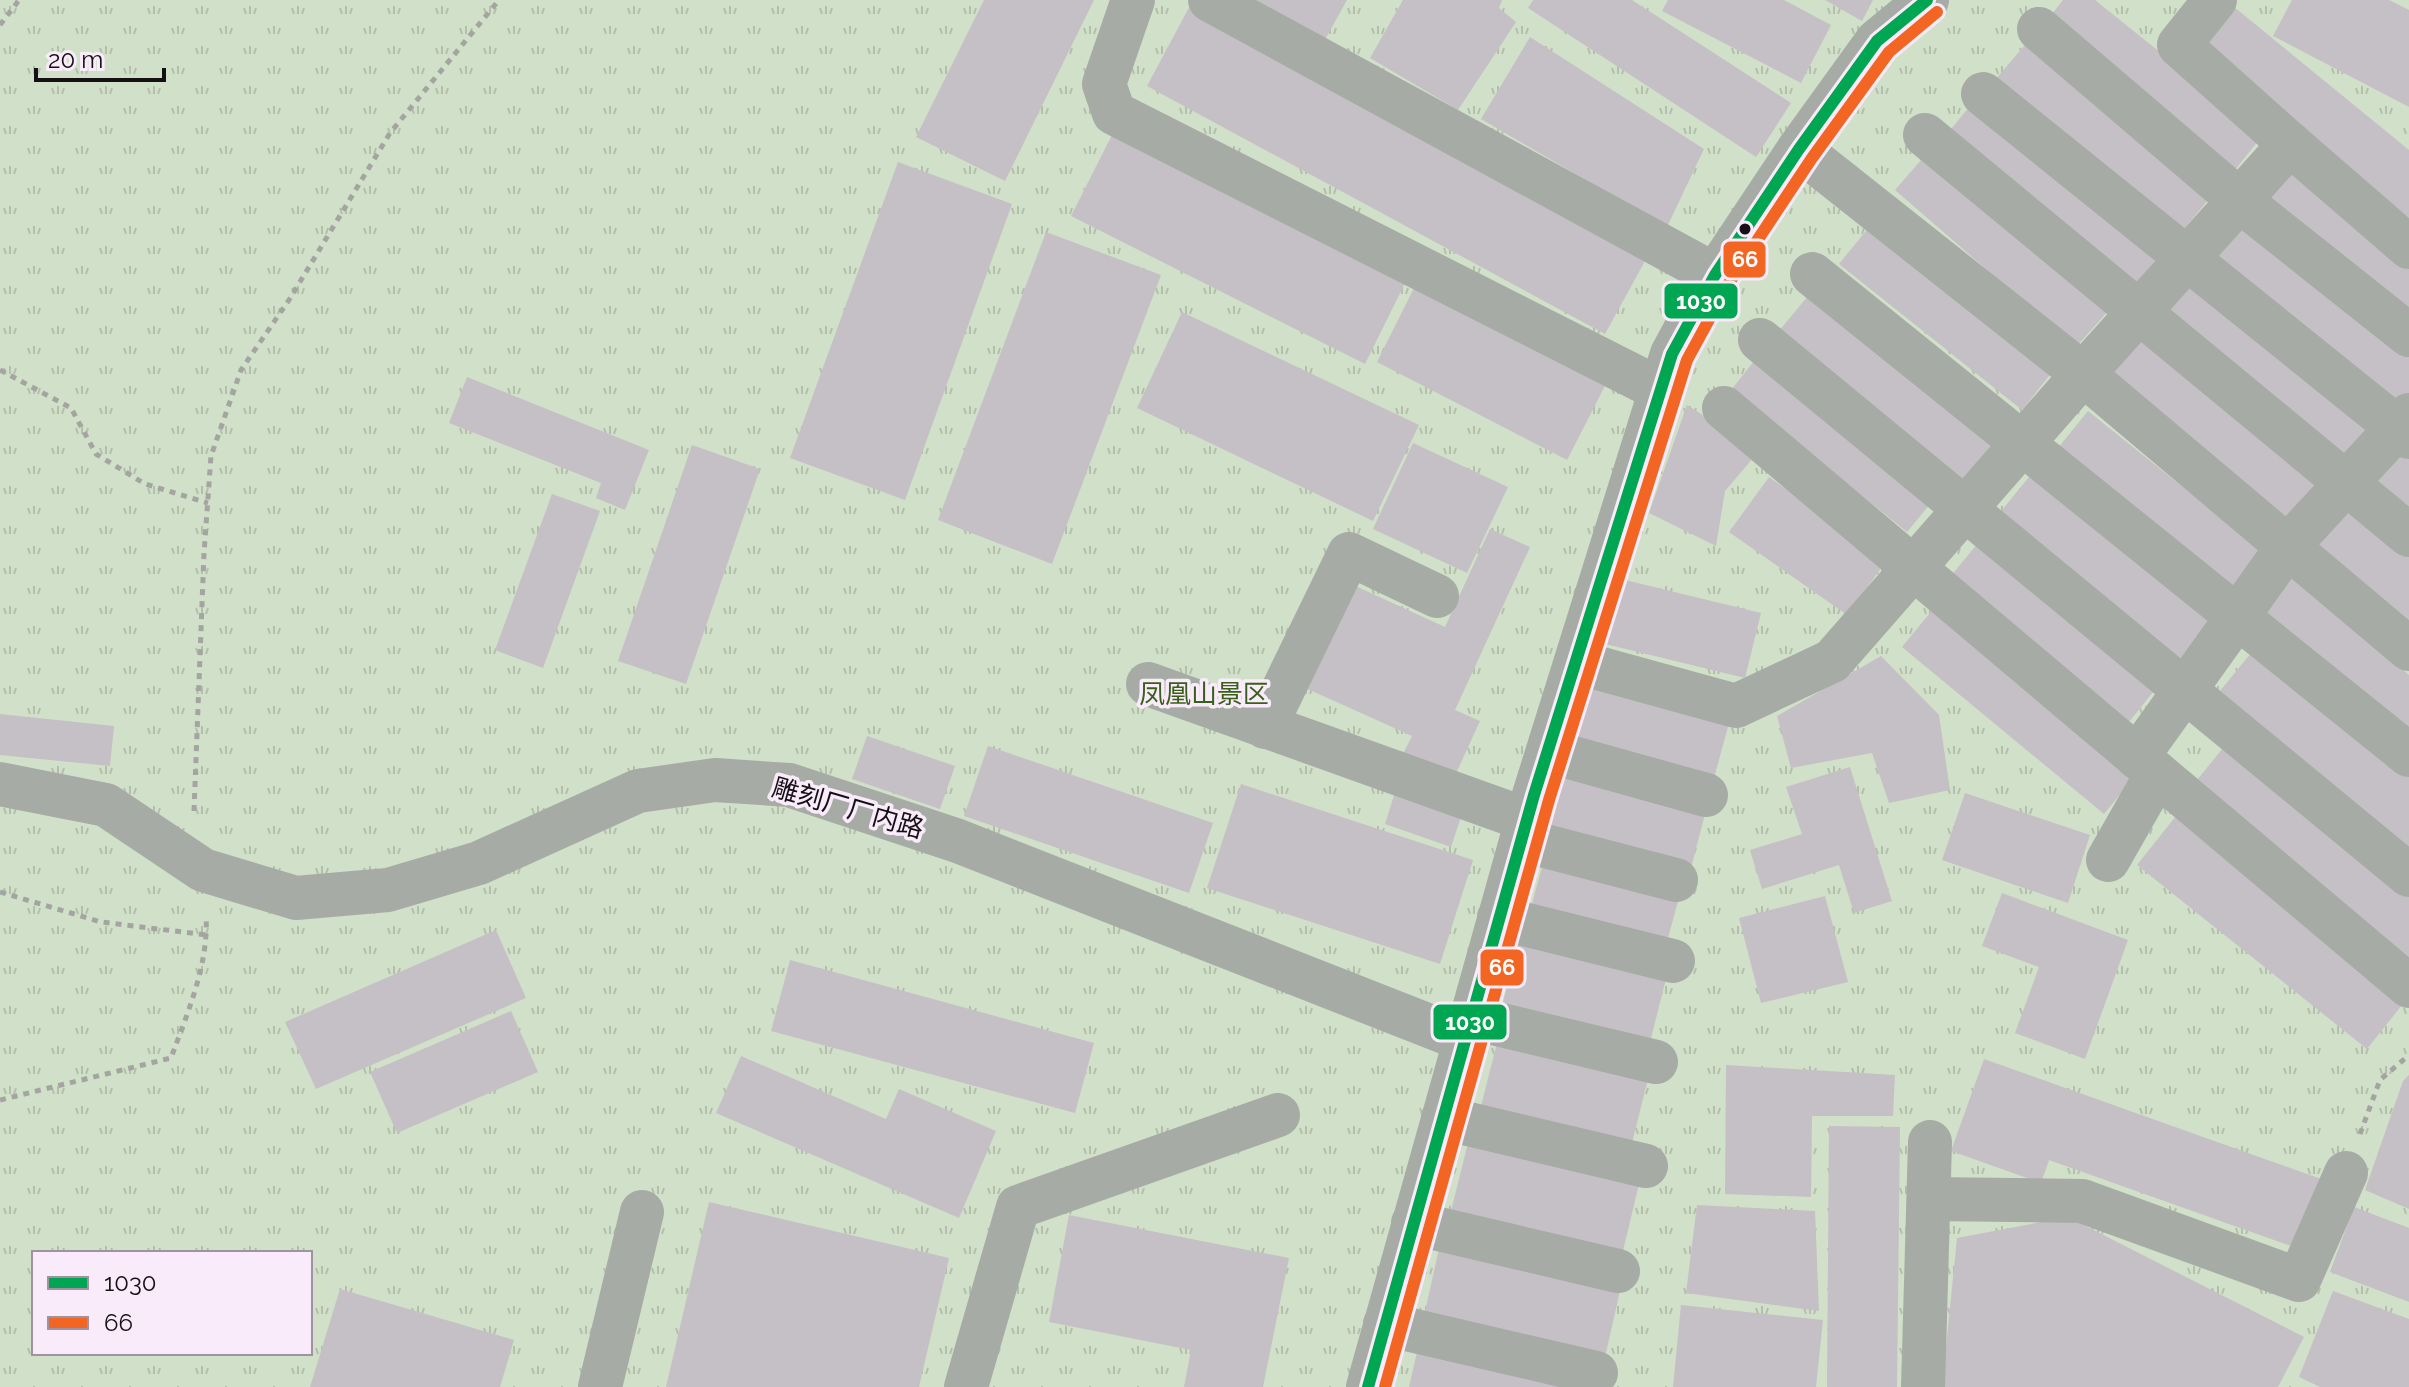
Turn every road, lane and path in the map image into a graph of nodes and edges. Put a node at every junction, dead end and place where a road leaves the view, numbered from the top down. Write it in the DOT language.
graph roads {
  1 [pos="19,0"];
  2 [pos="499,0"];
  3 [pos="1133,0"];
  4 [pos="1210,0"];
  5 [pos="1927,0"];
  6 [pos="2215,0"];
  7 [pos="0,25"];
  8 [pos="2039,29"];
  9 [pos="1983,94"];
  10 [pos="1925,135"];
  11 [pos="2290,144"];
  12 [pos="1799,149"];
  13 [pos="2239,200"];
  14 [pos="2409,247"];
  15 [pos="2187,260"];
  16 [pos="1812,274"];
  17 [pos="1715,275"];
  18 [pos="2139,313"];
  19 [pos="2409,335"];
  20 [pos="1760,340"];
  21 [pos="0,370"];
  22 [pos="2083,374"];
  23 [pos="1659,389"];
  24 [pos="1724,408"];
  25 [pos="2405,427"];
  26 [pos="2024,443"];
  27 [pos="2347,482"];
  28 [pos="208,503"];
  29 [pos="1966,510"];
  30 [pos="2409,535"];
  31 [pos="2288,546"];
  32 [pos="1915,569"];
  33 [pos="1437,596"];
  34 [pos="2237,619"];
  35 [pos="2409,649"];
  36 [pos="1576,662"];
  37 [pos="1148,684"];
  38 [pos="2184,691"];
  39 [pos="1265,727"];
  40 [pos="1548,751"];
  41 [pos="2409,755"];
  42 [pos="2147,766"];
  43 [pos="0,784"];
  44 [pos="1706,795"];
  45 [pos="1525,830"];
  46 [pos="2108,860"];
  47 [pos="203,870"];
  48 [pos="2409,875"];
  49 [pos="1676,880"];
  50 [pos="0,892"];
  51 [pos="1499,918"];
  52 [pos="207,935"];
  53 [pos="1673,961"];
  54 [pos="2409,986"];
  55 [pos="1468,1029"];
  56 [pos="2409,1055"];
  57 [pos="1656,1062"];
  58 [pos="0,1100"];
  59 [pos="1278,1115"];
  60 [pos="1443,1118"];
  61 [pos="1930,1142"];
  62 [pos="1646,1166"];
  63 [pos="2346,1173"];
  64 [pos="1929,1199"];
  65 [pos="642,1212"];
  66 [pos="1413,1223"];
  67 [pos="1618,1271"];
  68 [pos="1385,1324"];
  69 [pos="1596,1373"];
  70 [pos="600,1387"];
  71 [pos="966,1387"];
  72 [pos="1368,1387"];
  73 [pos="1923,1387"];
  1 -- 7 [label="path"];
  2 -- 28 [label="path"];
  3 -- 23 [label="street"];
  4 -- 17 [label="street"];
  5 -- 12 [label="street"];
  6 -- 11 [label="street"];
  8 -- 13 [label="street"];
  9 -- 15 [label="street"];
  10 -- 18 [label="street"];
  11 -- 13 [label="street"];
  11 -- 14 [label="street"];
  12 -- 17 [label="street"];
  12 -- 22 [label="street"];
  13 -- 15 [label="street"];
  13 -- 19 [label="street"];
  15 -- 18 [label="street"];
  15 -- 25 [label="street"];
  16 -- 26 [label="street"];
  17 -- 23 [label="street"];
  18 -- 22 [label="street"];
  18 -- 27 [label="street"];
  20 -- 29 [label="street"];
  21 -- 28 [label="path"];
  22 -- 26 [label="street"];
  22 -- 31 [label="street"];
  23 -- 36 [label="street"];
  24 -- 32 [label="street"];
  25 -- 27 [label="street"];
  26 -- 29 [label="street"];
  26 -- 34 [label="street"];
  27 -- 30 [label="street"];
  27 -- 31 [label="street"];
  28 -- 47 [label="path"];
  29 -- 32 [label="street"];
  29 -- 38 [label="street"];
  31 -- 34 [label="street"];
  31 -- 35 [label="street"];
  32 -- 36 [label="street"];
  32 -- 42 [label="street"];
  33 -- 39 [label="street"];
  34 -- 38 [label="street"];
  34 -- 41 [label="street"];
  36 -- 40 [label="street"];
  37 -- 39 [label="street"];
  38 -- 42 [label="street"];
  38 -- 48 [label="street"];
  39 -- 45 [label="street"];
  40 -- 44 [label="street"];
  40 -- 45 [label="street"];
  42 -- 46 [label="street"];
  42 -- 54 [label="street"];
  43 -- 47 [label="street, 雕刻厂厂内路"];
  45 -- 49 [label="street"];
  45 -- 51 [label="street"];
  47 -- 52 [label="path"];
  47 -- 55 [label="street, 雕刻厂厂内路"];
  50 -- 52 [label="path"];
  51 -- 53 [label="street"];
  51 -- 55 [label="street"];
  52 -- 58 [label="path"];
  55 -- 57 [label="street, 雕刻厂厂内路"];
  55 -- 60 [label="street"];
  56 -- 63 [label="path"];
  59 -- 71 [label="street"];
  60 -- 62 [label="street"];
  60 -- 66 [label="street"];
  61 -- 64 [label="street"];
  63 -- 64 [label="street"];
  64 -- 73 [label="street"];
  65 -- 70 [label="street"];
  66 -- 67 [label="street"];
  66 -- 68 [label="street"];
  68 -- 69 [label="street"];
  68 -- 72 [label="street"];
}
